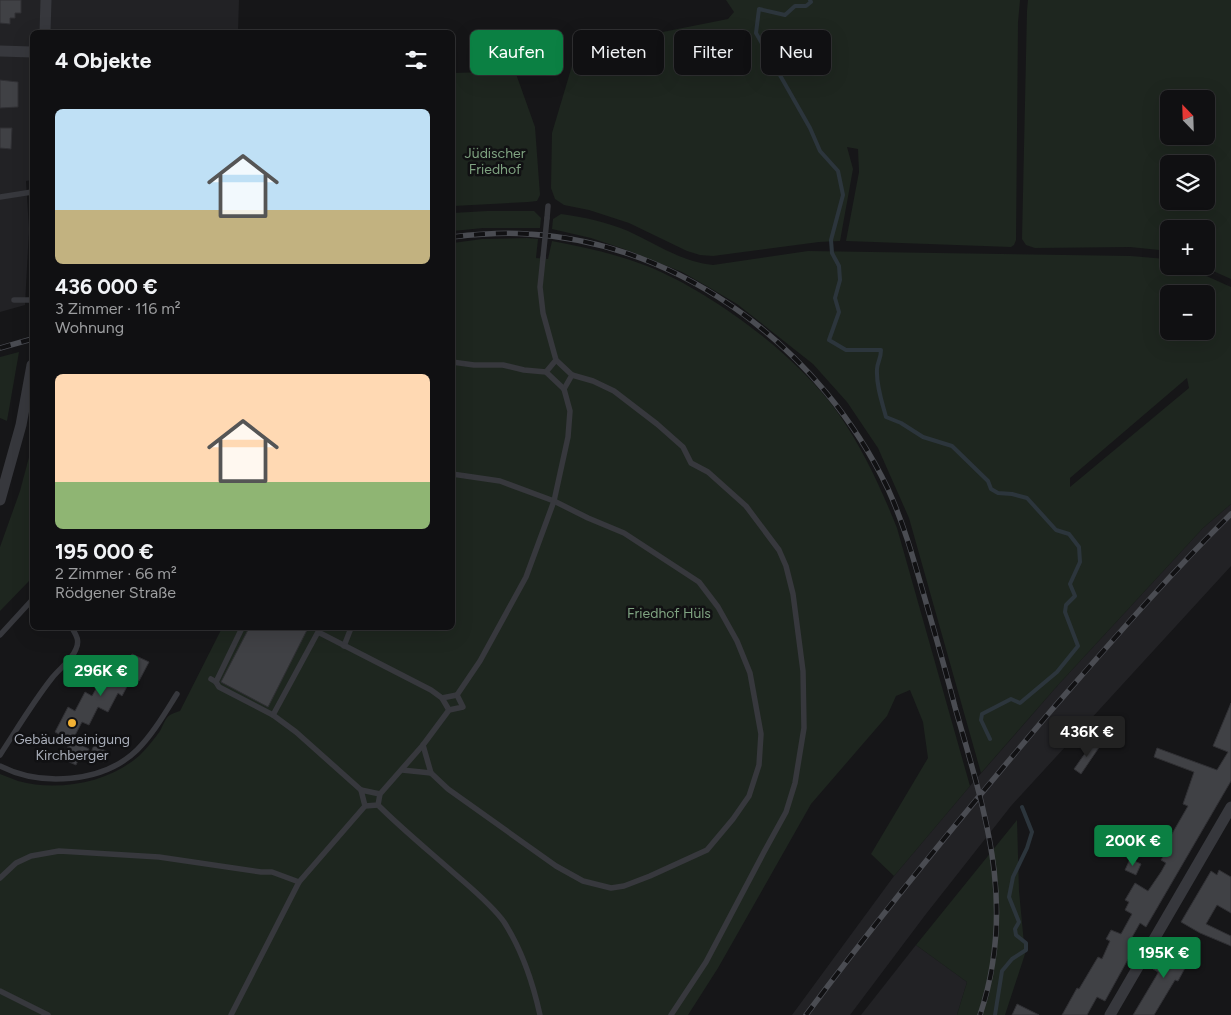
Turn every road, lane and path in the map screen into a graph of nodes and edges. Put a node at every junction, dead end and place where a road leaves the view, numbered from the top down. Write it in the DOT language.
graph roads {
  1 [pos="46,0"];
  2 [pos="45,30"];
  3 [pos="0,51"];
  4 [pos="30,52"];
  5 [pos="30,192"];
  6 [pos="0,197"];
  7 [pos="548,206"];
  8 [pos="14,300"];
  9 [pos="30,300"];
  10 [pos="556,360"];
  11 [pos="455,362"];
  12 [pos="546,372"];
  13 [pos="572,375"];
  14 [pos="30,377"];
  15 [pos="564,389"];
  16 [pos="455,474"];
  17 [pos="0,500"];
  18 [pos="554,501"];
  19 [pos="30,602"];
  20 [pos="73,630"];
  21 [pos="241,630"];
  22 [pos="351,630"];
  23 [pos="0,635"];
  24 [pos="344,646"];
  25 [pos="177,694"];
  26 [pos="457,695"];
  27 [pos="442,698"];
  28 [pos="449,710"];
  29 [pos="274,715"];
  30 [pos="423,745"];
  31 [pos="0,754"];
  32 [pos="0,766"];
  33 [pos="402,770"];
  34 [pos="431,773"];
  35 [pos="361,790"];
  36 [pos="380,794"];
  37 [pos="378,805"];
  38 [pos="365,806"];
  39 [pos="1231,807"];
  40 [pos="0,878"];
  41 [pos="299,882"];
  42 [pos="0,992"];
  43 [pos="48,1015"];
  44 [pos="232,1015"];
  45 [pos="540,1015"];
  46 [pos="671,1015"];
  47 [pos="1110,1015"];
  1 -- 2 [label="street"];
  3 -- 4 [label="street"];
  5 -- 6 [label="lane"];
  7 -- 10 [label="lane, bridge"];
  8 -- 9 [label="lane"];
  10 -- 12 [label="lane"];
  10 -- 13 [label="lane"];
  11 -- 12 [label="lane"];
  12 -- 15 [label="lane"];
  13 -- 15 [label="lane"];
  13 -- 46 [label="lane"];
  14 -- 17 [label="street"];
  15 -- 18 [label="lane"];
  16 -- 18 [label="lane"];
  18 -- 26 [label="lane"];
  18 -- 34 [label="lane"];
  19 -- 23 [label="lane"];
  20 -- 31 [label="lane"];
  21 -- 29 [label="lane"];
  22 -- 24 [label="lane"];
  24 -- 27 [label="lane"];
  24 -- 29 [label="lane"];
  25 -- 32 [label="lane"];
  26 -- 27 [label="lane"];
  26 -- 28 [label="lane"];
  27 -- 28 [label="lane"];
  28 -- 30 [label="lane"];
  29 -- 35 [label="lane"];
  30 -- 33 [label="lane"];
  30 -- 34 [label="lane"];
  33 -- 34 [label="lane"];
  33 -- 36 [label="lane"];
  35 -- 36 [label="lane"];
  35 -- 38 [label="lane"];
  36 -- 37 [label="lane"];
  37 -- 38 [label="lane"];
  37 -- 45 [label="lane"];
  38 -- 41 [label="lane"];
  39 -- 47 [label="street"];
  40 -- 41 [label="lane"];
  41 -- 44 [label="lane"];
  42 -- 43 [label="lane"];
}
